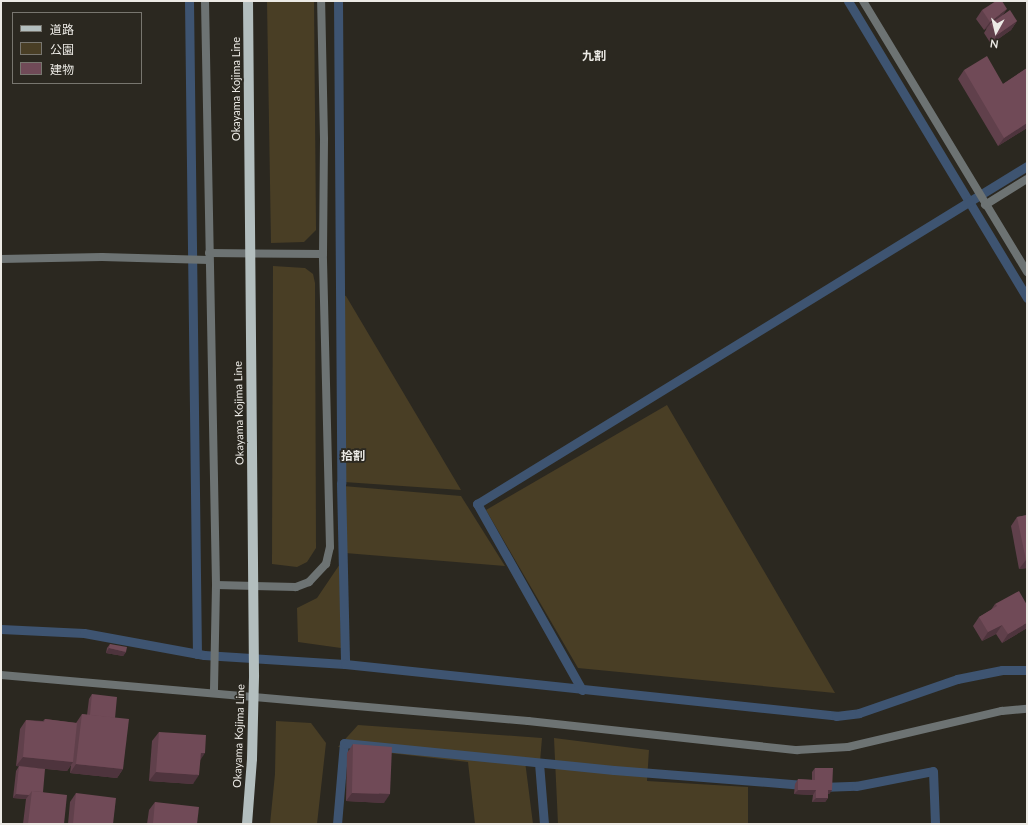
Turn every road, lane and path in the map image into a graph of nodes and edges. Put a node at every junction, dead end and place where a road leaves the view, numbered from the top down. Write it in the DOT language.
graph roads {
  1 [pos="205,1"];
  2 [pos="248,1"];
  3 [pos="321,1"];
  4 [pos="863,1"];
  5 [pos="1027,179"];
  6 [pos="983,202"];
  7 [pos="322,254"];
  8 [pos="209,256"];
  9 [pos="1,259"];
  10 [pos="1027,272"];
  11 [pos="216,585"];
  12 [pos="1,675"];
  13 [pos="214,692"];
  14 [pos="1027,709"];
  15 [pos="247,824"];
  1 -- 8 [label="street"];
  2 -- 15 [label="main road, Okayama Kojima Line"];
  3 -- 7 [label="street"];
  4 -- 6 [label="street"];
  5 -- 6 [label="street"];
  6 -- 10 [label="street"];
  7 -- 8 [label="street"];
  7 -- 11 [label="street"];
  8 -- 9 [label="street"];
  8 -- 11 [label="street"];
  11 -- 13 [label="street"];
  12 -- 13 [label="street"];
  13 -- 14 [label="street"];
}
